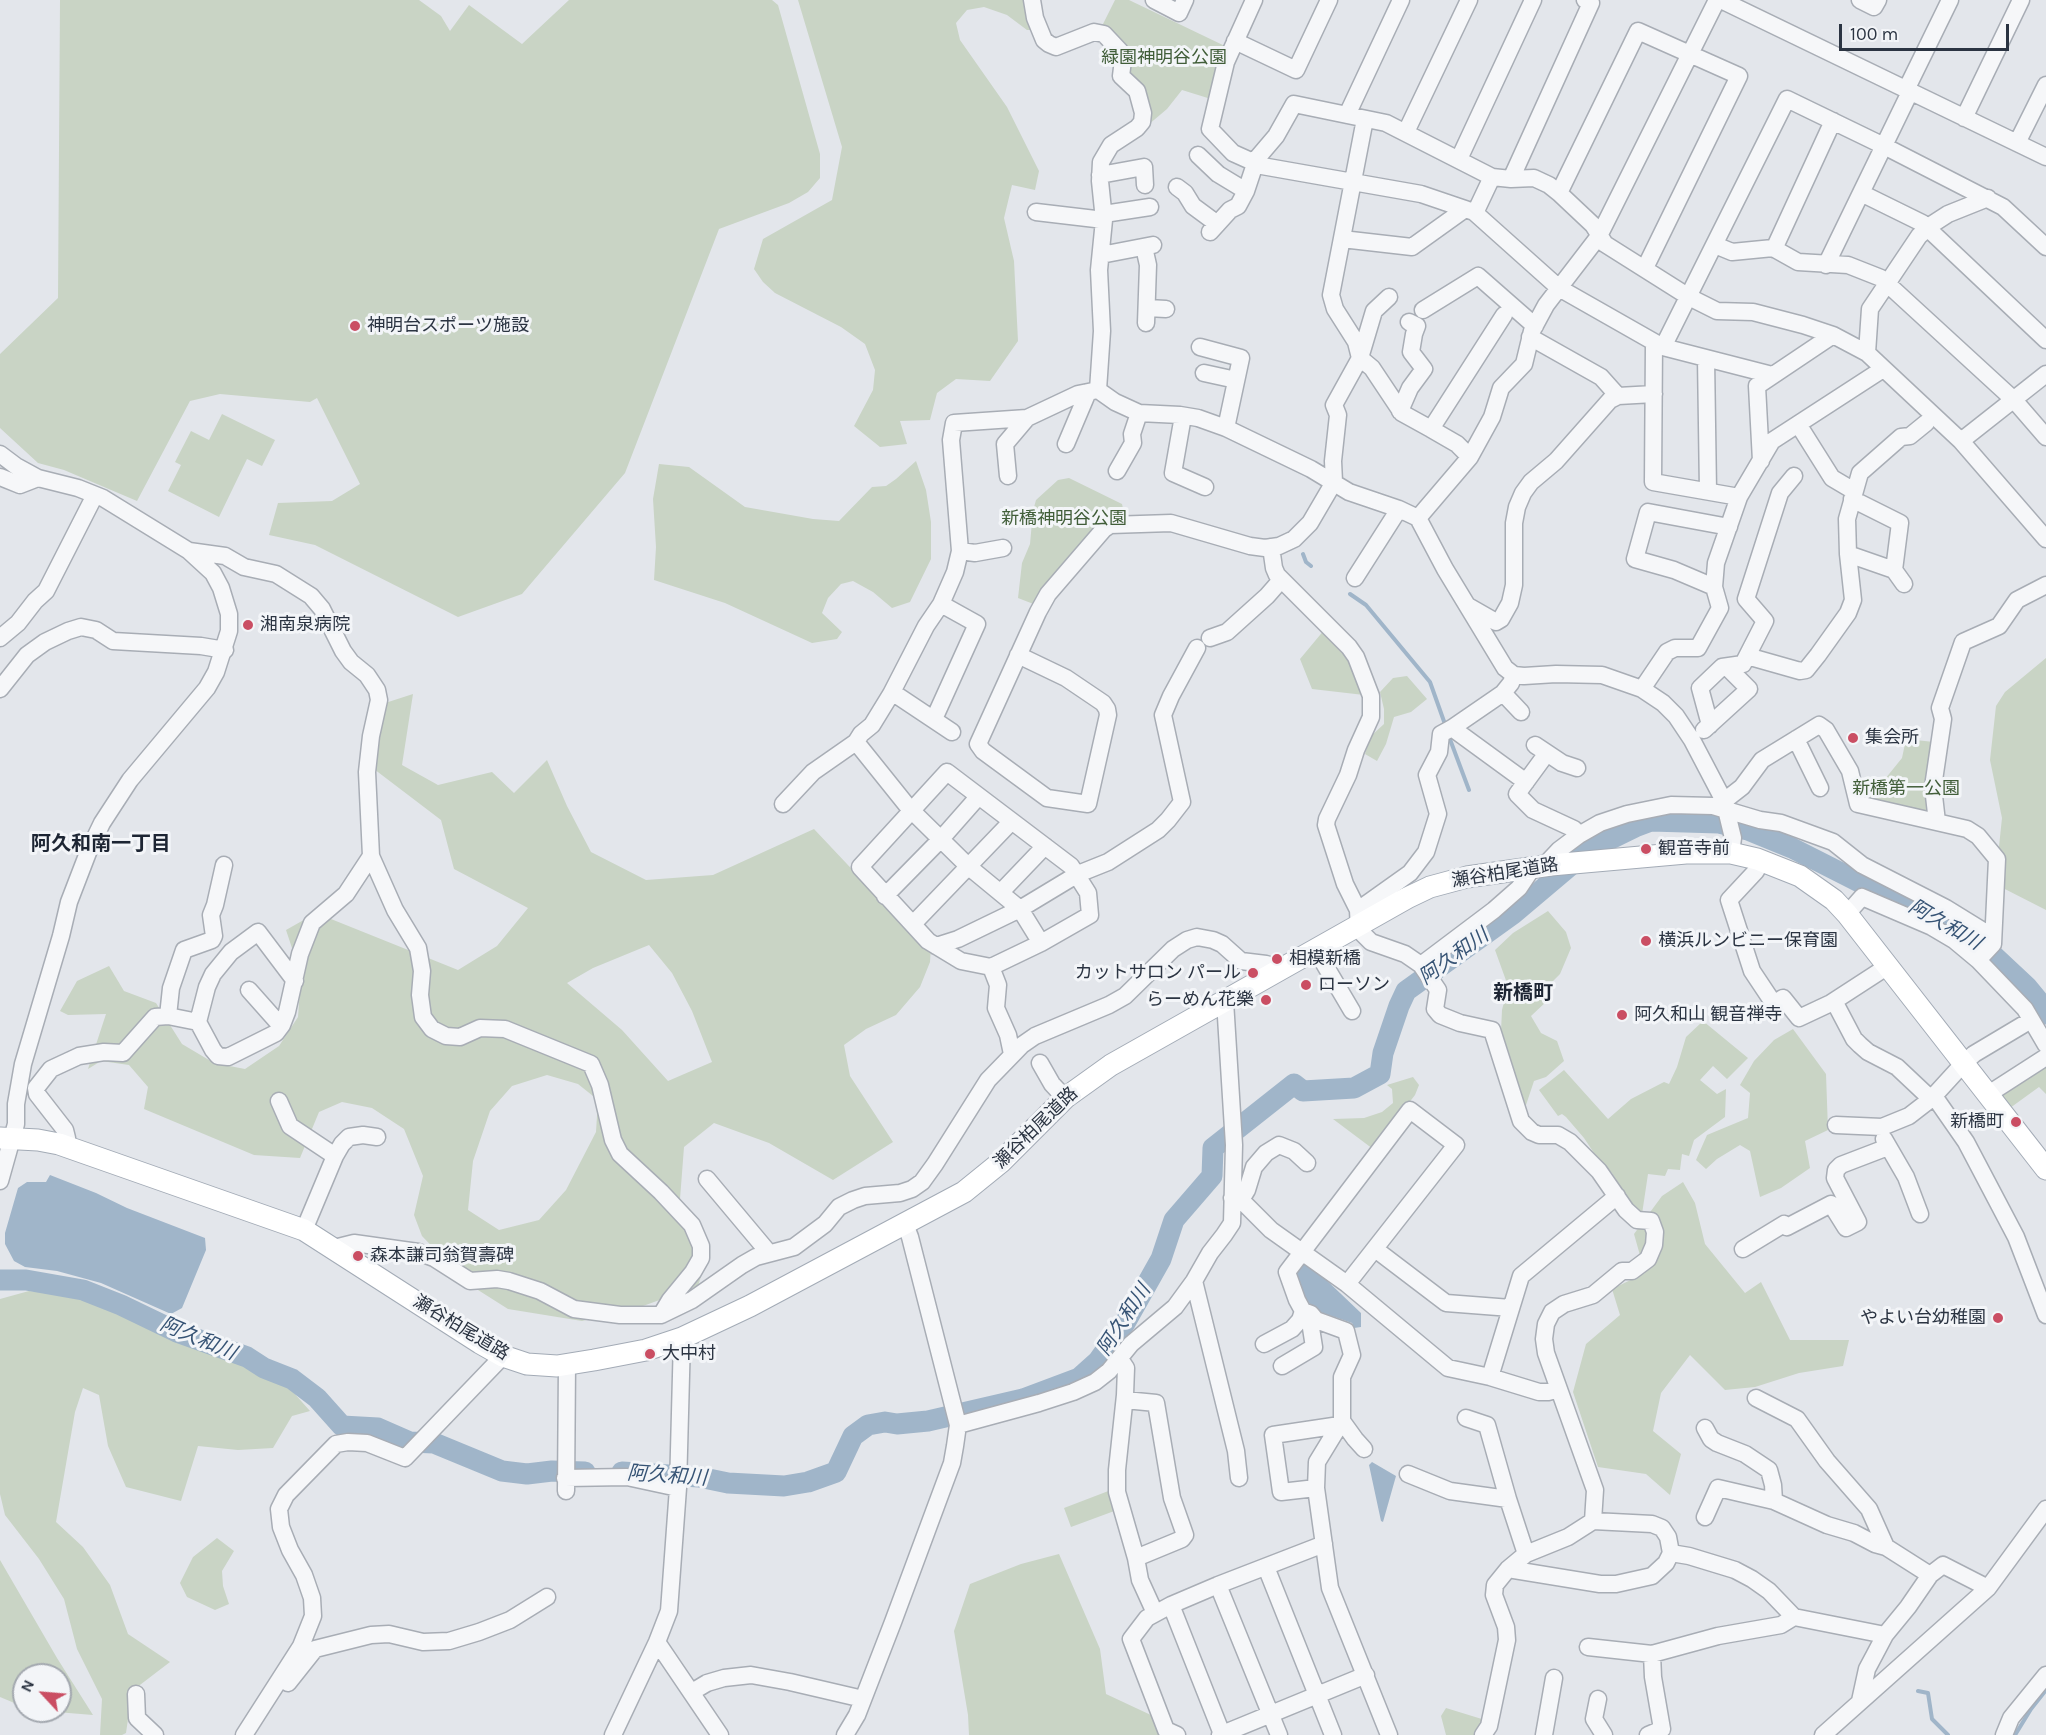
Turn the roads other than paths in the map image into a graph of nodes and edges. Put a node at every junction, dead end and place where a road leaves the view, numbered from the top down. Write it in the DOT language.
graph roads {
  1 [pos="1032,0"];
  2 [pos="1154,0"];
  3 [pos="1185,0"];
  4 [pos="1254,0"];
  5 [pos="1329,0"];
  6 [pos="1401,0"];
  7 [pos="1469,0"];
  8 [pos="1533,0"];
  9 [pos="1585,0"];
  10 [pos="1719,0"];
  11 [pos="1860,0"];
  12 [pos="1878,0"];
  13 [pos="1950,0"];
  14 [pos="2022,0"];
  15 [pos="1235,41"];
  16 [pos="1689,54"];
  17 [pos="2046,85"];
  18 [pos="1908,91"];
  19 [pos="1347,115"];
  20 [pos="1964,118"];
  21 [pos="1365,119"];
  22 [pos="1833,121"];
  23 [pos="1406,132"];
  24 [pos="2017,143"];
  25 [pos="1884,146"];
  26 [pos="1198,155"];
  27 [pos="2046,157"];
  28 [pos="1459,159"];
  29 [pos="1254,163"];
  30 [pos="1100,175"];
  31 [pos="1492,177"];
  32 [pos="1511,179"];
  33 [pos="1353,182"];
  34 [pos="1145,185"];
  35 [pos="1178,187"];
  36 [pos="1246,191"];
  37 [pos="1559,193"];
  38 [pos="1861,193"];
  39 [pos="1988,198"];
  40 [pos="1150,207"];
  41 [pos="1470,211"];
  42 [pos="1036,212"];
  43 [pos="1104,217"];
  44 [pos="1928,228"];
  45 [pos="1599,236"];
  46 [pos="1342,238"];
  47 [pos="1715,245"];
  48 [pos="2046,247"];
  49 [pos="1774,249"];
  50 [pos="1101,255"];
  51 [pos="1826,265"];
  52 [pos="1645,268"];
  53 [pos="1888,284"];
  54 [pos="1559,288"];
  55 [pos="1389,297"];
  56 [pos="1689,297"];
  57 [pos="1166,309"];
  58 [pos="1423,310"];
  59 [pos="1504,315"];
  60 [pos="1409,322"];
  61 [pos="1532,331"];
  62 [pos="1833,335"];
  63 [pos="2046,340"];
  64 [pos="1658,344"];
  65 [pos="1200,347"];
  66 [pos="1867,353"];
  67 [pos="1360,358"];
  68 [pos="1706,358"];
  69 [pos="1883,369"];
  70 [pos="1204,373"];
  71 [pos="2046,374"];
  72 [pos="1772,375"];
  73 [pos="1236,380"];
  74 [pos="1093,391"];
  75 [pos="1654,394"];
  76 [pos="1618,396"];
  77 [pos="2014,399"];
  78 [pos="1400,411"];
  79 [pos="1139,413"];
  80 [pos="1183,416"];
  81 [pos="1027,418"];
  82 [pos="1930,420"];
  83 [pos="1798,424"];
  84 [pos="1226,428"];
  85 [pos="1431,429"];
  86 [pos="2046,437"];
  87 [pos="1961,441"];
  88 [pos="1066,444"];
  89 [pos="0,454"];
  90 [pos="1470,457"];
  91 [pos="1761,461"];
  92 [pos="1117,471"];
  93 [pos="1008,476"];
  94 [pos="1794,476"];
  95 [pos="0,477"];
  96 [pos="38,478"];
  97 [pos="1334,482"];
  98 [pos="1205,487"];
  99 [pos="1708,491"];
  100 [pos="95,495"];
  101 [pos="1853,495"];
  102 [pos="1739,497"];
  103 [pos="1399,509"];
  104 [pos="1418,518"];
  105 [pos="1729,527"];
  106 [pos="2046,539"];
  107 [pos="1004,548"];
  108 [pos="1271,548"];
  109 [pos="189,551"];
  110 [pos="960,551"];
  111 [pos="1848,554"];
  112 [pos="1894,570"];
  113 [pos="1355,578"];
  114 [pos="1281,580"];
  115 [pos="1904,584"];
  116 [pos="2046,585"];
  117 [pos="1714,587"];
  118 [pos="941,604"];
  119 [pos="1467,606"];
  120 [pos="0,638"];
  121 [pos="225,650"];
  122 [pos="1018,655"];
  123 [pos="1747,656"];
  124 [pos="1727,667"];
  125 [pos="1514,675"];
  126 [pos="1642,688"];
  127 [pos="0,689"];
  128 [pos="892,692"];
  129 [pos="1503,693"];
  130 [pos="1521,712"];
  131 [pos="934,719"];
  132 [pos="1710,725"];
  133 [pos="1447,731"];
  134 [pos="952,732"];
  135 [pos="1796,739"];
  136 [pos="1692,740"];
  137 [pos="856,742"];
  138 [pos="1577,768"];
  139 [pos="1526,782"];
  140 [pos="1820,788"];
  141 [pos="978,798"];
  142 [pos="783,804"];
  143 [pos="1727,809"];
  144 [pos="913,811"];
  145 [pos="1011,822"];
  146 [pos="1937,822"];
  147 [pos="1579,835"];
  148 [pos="941,839"];
  149 [pos="1732,845"];
  150 [pos="1045,846"];
  151 [pos="371,856"];
  152 [pos="1762,860"];
  153 [pos="224,865"];
  154 [pos="1543,866"];
  155 [pos="969,867"];
  156 [pos="1078,874"];
  157 [pos="1001,892"];
  158 [pos="885,896"];
  159 [pos="1020,909"];
  160 [pos="1847,914"];
  161 [pos="1358,917"];
  162 [pos="912,924"];
  163 [pos="1993,940"];
  164 [pos="1041,943"];
  165 [pos="936,946"];
  166 [pos="1316,950"];
  167 [pos="1980,959"];
  168 [pos="1422,966"];
  169 [pos="1888,966"];
  170 [pos="991,968"];
  171 [pos="1282,969"];
  172 [pos="295,981"];
  173 [pos="249,990"];
  174 [pos="1225,1001"];
  175 [pos="1834,1001"];
  176 [pos="1352,1011"];
  177 [pos="168,1016"];
  178 [pos="2031,1020"];
  179 [pos="198,1022"];
  180 [pos="281,1026"];
  181 [pos="2046,1045"];
  182 [pos="1012,1054"];
  183 [pos="2046,1057"];
  184 [pos="1040,1063"];
  185 [pos="1963,1064"];
  186 [pos="1987,1095"];
  187 [pos="1933,1097"];
  188 [pos="1065,1098"];
  189 [pos="279,1101"];
  190 [pos="1836,1125"];
  191 [pos="1878,1127"];
  192 [pos="7,1137"];
  193 [pos="377,1137"];
  194 [pos="64,1146"];
  195 [pos="1888,1147"];
  196 [pos="335,1156"];
  197 [pos="1307,1163"];
  198 [pos="2046,1168"];
  199 [pos="707,1179"];
  200 [pos="0,1181"];
  201 [pos="1617,1196"];
  202 [pos="1237,1199"];
  203 [pos="1920,1214"];
  204 [pos="904,1224"];
  205 [pos="304,1230"];
  206 [pos="334,1248"];
  207 [pos="1375,1249"];
  208 [pos="1743,1249"];
  209 [pos="1302,1252"];
  210 [pos="769,1253"];
  211 [pos="1194,1281"];
  212 [pos="1347,1284"];
  213 [pos="1511,1308"];
  214 [pos="661,1315"];
  215 [pos="1310,1315"];
  216 [pos="2046,1315"];
  217 [pos="682,1338"];
  218 [pos="1264,1344"];
  219 [pos="503,1356"];
  220 [pos="1120,1359"];
  221 [pos="567,1364"];
  222 [pos="1282,1366"];
  223 [pos="1490,1377"];
  224 [pos="1559,1389"];
  225 [pos="1756,1398"];
  226 [pos="1125,1400"];
  227 [pos="955,1417"];
  228 [pos="1466,1418"];
  229 [pos="1341,1423"];
  230 [pos="1706,1428"];
  231 [pos="1364,1449"];
  232 [pos="1408,1474"];
  233 [pos="1239,1478"];
  234 [pos="678,1480"];
  235 [pos="1316,1488"];
  236 [pos="1508,1499"];
  237 [pos="1774,1501"];
  238 [pos="2046,1509"];
  239 [pos="1706,1518"];
  240 [pos="1593,1521"];
  241 [pos="1324,1544"];
  242 [pos="1886,1547"];
  243 [pos="1671,1553"];
  244 [pos="1526,1554"];
  245 [pos="1136,1558"];
  246 [pos="1266,1567"];
  247 [pos="1508,1569"];
  248 [pos="1930,1575"];
  249 [pos="1218,1585"];
  250 [pos="1988,1588"];
  251 [pos="547,1597"];
  252 [pos="1171,1605"];
  253 [pos="1155,1613"];
  254 [pos="1794,1617"];
  255 [pos="1885,1635"];
  256 [pos="657,1642"];
  257 [pos="1588,1647"];
  258 [pos="1653,1654"];
  259 [pos="1366,1675"];
  260 [pos="2046,1675"];
  261 [pos="1554,1678"];
  262 [pos="692,1692"];
  263 [pos="136,1694"];
  264 [pos="1318,1695"];
  265 [pos="863,1699"];
  266 [pos="1598,1699"];
  267 [pos="1860,1701"];
  268 [pos="264,1706"];
  269 [pos="1270,1714"];
  270 [pos="846,1734"];
  271 [pos="1221,1734"];
  272 [pos="155,1735"];
  273 [pos="244,1735"];
  274 [pos="613,1735"];
  275 [pos="720,1735"];
  276 [pos="1177,1735"];
  277 [pos="1278,1735"];
  278 [pos="1333,1735"];
  279 [pos="1389,1735"];
  280 [pos="1483,1735"];
  281 [pos="1544,1735"];
  282 [pos="1604,1735"];
  283 [pos="1648,1735"];
  284 [pos="1823,1735"];
  285 [pos="2004,1735"];
  1 -- 30 [label="street"];
  2 -- 3 [label="street"];
  4 -- 15 [label="street"];
  5 -- 15 [label="street"];
  6 -- 19 [label="street"];
  7 -- 23 [label="street"];
  8 -- 28 [label="street"];
  9 -- 32 [label="street"];
  10 -- 16 [label="street"];
  10 -- 18 [label="street"];
  11 -- 12 [label="street"];
  13 -- 18 [label="street"];
  14 -- 20 [label="street"];
  15 -- 29 [label="street"];
  16 -- 37 [label="street"];
  16 -- 45 [label="street"];
  16 -- 52 [label="street"];
  17 -- 24 [label="street"];
  18 -- 20 [label="street"];
  18 -- 25 [label="street"];
  19 -- 21 [label="street"];
  19 -- 29 [label="street"];
  20 -- 24 [label="street"];
  21 -- 23 [label="street"];
  21 -- 33 [label="street"];
  22 -- 25 [label="street"];
  22 -- 47 [label="street"];
  22 -- 49 [label="street"];
  23 -- 28 [label="street"];
  24 -- 27 [label="street"];
  25 -- 38 [label="street"];
  25 -- 39 [label="street"];
  26 -- 36 [label="street"];
  28 -- 31 [label="street"];
  29 -- 33 [label="street"];
  29 -- 36 [label="street"];
  30 -- 34 [label="street"];
  30 -- 43 [label="street"];
  31 -- 32 [label="street"];
  31 -- 41 [label="street"];
  32 -- 37 [label="street"];
  33 -- 41 [label="street"];
  33 -- 46 [label="street"];
  35 -- 36 [label="street"];
  37 -- 45 [label="street"];
  38 -- 44 [label="street"];
  38 -- 51 [label="street"];
  39 -- 44 [label="street"];
  39 -- 48 [label="street"];
  40 -- 43 [label="street"];
  41 -- 46 [label="street"];
  41 -- 54 [label="street"];
  42 -- 43 [label="street"];
  43 -- 50 [label="street"];
  44 -- 53 [label="street"];
  44 -- 63 [label="street"];
  45 -- 52 [label="street"];
  45 -- 54 [label="street"];
  46 -- 67 [label="street"];
  47 -- 49 [label="street"];
  47 -- 56 [label="street"];
  49 -- 51 [label="street"];
  50 -- 57 [label="street"];
  50 -- 74 [label="street"];
  51 -- 53 [label="street"];
  52 -- 56 [label="street"];
  53 -- 66 [label="street"];
  53 -- 77 [label="street"];
  54 -- 61 [label="street"];
  54 -- 64 [label="street"];
  55 -- 67 [label="street"];
  56 -- 62 [label="street"];
  56 -- 64 [label="street"];
  58 -- 61 [label="street"];
  59 -- 85 [label="street"];
  60 -- 78 [label="street"];
  61 -- 76 [label="street"];
  61 -- 90 [label="street"];
  62 -- 66 [label="street"];
  62 -- 72 [label="street"];
  64 -- 68 [label="street"];
  64 -- 75 [label="street"];
  65 -- 73 [label="street"];
  66 -- 69 [label="street"];
  67 -- 78 [label="street"];
  67 -- 97 [label="street"];
  68 -- 72 [label="street"];
  68 -- 99 [label="street"];
  69 -- 82 [label="street"];
  69 -- 83 [label="street"];
  70 -- 73 [label="street"];
  71 -- 77 [label="street"];
  72 -- 91 [label="street"];
  73 -- 84 [label="street"];
  74 -- 79 [label="street"];
  74 -- 81 [label="street"];
  74 -- 88 [label="street"];
  75 -- 76 [label="street"];
  75 -- 99 [label="street"];
  76 -- 119 [label="street"];
  77 -- 86 [label="street"];
  77 -- 87 [label="street"];
  78 -- 85 [label="street"];
  79 -- 80 [label="street"];
  79 -- 92 [label="street"];
  80 -- 84 [label="street"];
  80 -- 98 [label="street"];
  81 -- 93 [label="street"];
  81 -- 110 [label="street"];
  82 -- 87 [label="street"];
  82 -- 101 [label="street"];
  83 -- 91 [label="street"];
  83 -- 101 [label="street"];
  84 -- 97 [label="street"];
  85 -- 90 [label="street"];
  87 -- 106 [label="street"];
  89 -- 96 [label="street"];
  90 -- 104 [label="street"];
  91 -- 102 [label="street"];
  94 -- 123 [label="street"];
  95 -- 96 [label="street"];
  96 -- 100 [label="street"];
  97 -- 103 [label="street"];
  97 -- 108 [label="street"];
  99 -- 102 [label="street"];
  100 -- 109 [label="street"];
  100 -- 120 [label="street"];
  101 -- 111 [label="street"];
  101 -- 112 [label="street"];
  102 -- 105 [label="street"];
  103 -- 104 [label="street"];
  103 -- 113 [label="street"];
  104 -- 119 [label="street"];
  105 -- 117 [label="street"];
  105 -- 117 [label="street"];
  107 -- 110 [label="street"];
  108 -- 114 [label="street"];
  108 -- 122 [label="street"];
  109 -- 121 [label="street"];
  109 -- 151 [label="street"];
  110 -- 118 [label="street"];
  111 -- 112 [label="street"];
  111 -- 123 [label="street"];
  112 -- 115 [label="street"];
  114 -- 156 [label="street"];
  114 -- 161 [label="street"];
  116 -- 146 [label="street"];
  117 -- 126 [label="street"];
  118 -- 128 [label="street"];
  118 -- 131 [label="street"];
  119 -- 125 [label="street"];
  121 -- 127 [label="street"];
  121 -- 192 [label="street"];
  122 -- 122 [label="street"];
  123 -- 124 [label="street"];
  124 -- 132 [label="street"];
  124 -- 132 [label="street"];
  125 -- 126 [label="street"];
  125 -- 129 [label="street"];
  126 -- 136 [label="street"];
  128 -- 131 [label="street"];
  128 -- 137 [label="street"];
  129 -- 130 [label="street"];
  129 -- 133 [label="street"];
  131 -- 134 [label="street"];
  132 -- 136 [label="street"];
  133 -- 139 [label="street"];
  133 -- 161 [label="street"];
  135 -- 140 [label="street"];
  135 -- 143 [label="street"];
  135 -- 146 [label="street"];
  136 -- 143 [label="street"];
  137 -- 142 [label="street"];
  137 -- 144 [label="street"];
  138 -- 139 [label="street"];
  139 -- 147 [label="street"];
  141 -- 144 [label="street"];
  141 -- 145 [label="street"];
  141 -- 148 [label="street"];
  143 -- 147 [label="street"];
  143 -- 149 [label="street"];
  143 -- 163 [label="street"];
  144 -- 148 [label="street"];
  144 -- 158 [label="street"];
  145 -- 150 [label="street"];
  145 -- 155 [label="street"];
  146 -- 163 [label="street"];
  147 -- 154 [label="street"];
  148 -- 155 [label="street"];
  148 -- 158 [label="street"];
  149 -- 152 [label="main road, 瀬谷柏尾道路"];
  149 -- 154 [label="main road, 瀬谷柏尾道路"];
  150 -- 156 [label="street"];
  150 -- 157 [label="street"];
  151 -- 172 [label="street"];
  151 -- 214 [label="street"];
  152 -- 160 [label="main road, 瀬谷柏尾道路"];
  152 -- 175 [label="street"];
  153 -- 177 [label="street"];
  154 -- 161 [label="main road, 瀬谷柏尾道路"];
  154 -- 168 [label="street"];
  155 -- 157 [label="street"];
  155 -- 162 [label="street"];
  156 -- 159 [label="street"];
  156 -- 164 [label="street"];
  157 -- 159 [label="street"];
  158 -- 162 [label="street"];
  159 -- 164 [label="street"];
  159 -- 165 [label="street"];
  160 -- 167 [label="street"];
  160 -- 169 [label="main road, 瀬谷柏尾道路"];
  161 -- 166 [label="main road, 瀬谷柏尾道路"];
  161 -- 168 [label="street"];
  162 -- 165 [label="street"];
  163 -- 167 [label="street"];
  164 -- 170 [label="street"];
  165 -- 170 [label="street"];
  166 -- 171 [label="main road, 瀬谷柏尾道路"];
  166 -- 176 [label="street"];
  167 -- 178 [label="street"];
  168 -- 201 [label="street"];
  169 -- 175 [label="street"];
  169 -- 185 [label="main road, 瀬谷柏尾道路"];
  170 -- 182 [label="street"];
  171 -- 174 [label="main road, 瀬谷柏尾道路"];
  171 -- 182 [label="street"];
  172 -- 179 [label="street"];
  172 -- 180 [label="street"];
  173 -- 180 [label="street"];
  174 -- 188 [label="main road, 瀬谷柏尾道路"];
  174 -- 202 [label="street"];
  175 -- 187 [label="street"];
  177 -- 179 [label="street"];
  177 -- 194 [label="street"];
  178 -- 181 [label="street"];
  178 -- 185 [label="street"];
  179 -- 180 [label="street"];
  182 -- 210 [label="street"];
  183 -- 186 [label="street"];
  184 -- 188 [label="street"];
  185 -- 186 [label="main road, 瀬谷柏尾道路"];
  185 -- 187 [label="street"];
  186 -- 198 [label="main road, 瀬谷柏尾道路"];
  187 -- 191 [label="street"];
  187 -- 216 [label="street"];
  188 -- 204 [label="main road, 瀬谷柏尾道路"];
  189 -- 196 [label="street"];
  190 -- 191 [label="street"];
  191 -- 195 [label="street"];
  192 -- 194 [label="main road, 瀬谷柏尾道路"];
  192 -- 200 [label="street"];
  193 -- 196 [label="street"];
  194 -- 205 [label="main road, 瀬谷柏尾道路"];
  195 -- 203 [label="street"];
  195 -- 208 [label="street"];
  196 -- 205 [label="street"];
  197 -- 202 [label="street"];
  199 -- 210 [label="street"];
  201 -- 213 [label="street"];
  201 -- 224 [label="street"];
  202 -- 209 [label="street"];
  202 -- 211 [label="street"];
  204 -- 217 [label="main road, 瀬谷柏尾道路"];
  204 -- 227 [label="street"];
  205 -- 206 [label="main road, 瀬谷柏尾道路"];
  206 -- 214 [label="street"];
  206 -- 219 [label="main road, 瀬谷柏尾道路"];
  207 -- 209 [label="street"];
  207 -- 212 [label="street"];
  207 -- 213 [label="street"];
  209 -- 212 [label="street"];
  209 -- 215 [label="street"];
  210 -- 214 [label="street"];
  211 -- 220 [label="street"];
  211 -- 233 [label="street"];
  212 -- 223 [label="street"];
  213 -- 223 [label="street"];
  215 -- 218 [label="street"];
  215 -- 222 [label="street"];
  215 -- 229 [label="street"];
  217 -- 221 [label="main road, 瀬谷柏尾道路"];
  217 -- 234 [label="street"];
  219 -- 221 [label="main road, 瀬谷柏尾道路"];
  219 -- 268 [label="street"];
  220 -- 226 [label="street"];
  220 -- 227 [label="street"];
  221 -- 234 [label="street"];
  223 -- 224 [label="street"];
  224 -- 240 [label="street"];
  225 -- 242 [label="street"];
  226 -- 245 [label="street"];
  226 -- 245 [label="street"];
  227 -- 265 [label="street"];
  228 -- 236 [label="street"];
  229 -- 231 [label="street"];
  229 -- 235 [label="street"];
  229 -- 235 [label="street"];
  230 -- 237 [label="street"];
  232 -- 236 [label="street"];
  234 -- 256 [label="street"];
  235 -- 241 [label="street"];
  236 -- 244 [label="street"];
  237 -- 239 [label="street"];
  237 -- 242 [label="street"];
  238 -- 250 [label="street"];
  240 -- 243 [label="street"];
  240 -- 244 [label="street"];
  241 -- 246 [label="street"];
  241 -- 259 [label="street"];
  242 -- 248 [label="street"];
  243 -- 247 [label="street"];
  243 -- 254 [label="street"];
  244 -- 247 [label="street"];
  245 -- 253 [label="street"];
  246 -- 249 [label="street"];
  246 -- 264 [label="street"];
  247 -- 280 [label="street"];
  248 -- 250 [label="street"];
  248 -- 255 [label="street"];
  249 -- 252 [label="street"];
  249 -- 269 [label="street"];
  250 -- 267 [label="street"];
  251 -- 268 [label="street"];
  252 -- 253 [label="street"];
  252 -- 271 [label="street"];
  253 -- 276 [label="street"];
  254 -- 255 [label="street"];
  254 -- 258 [label="street"];
  255 -- 267 [label="street"];
  256 -- 262 [label="street"];
  256 -- 274 [label="street"];
  257 -- 258 [label="street"];
  258 -- 283 [label="street"];
  259 -- 264 [label="street"];
  259 -- 279 [label="street"];
  260 -- 285 [label="street"];
  261 -- 281 [label="street"];
  262 -- 265 [label="street"];
  262 -- 275 [label="street"];
  263 -- 272 [label="street"];
  264 -- 269 [label="street"];
  264 -- 278 [label="street"];
  265 -- 270 [label="street"];
  266 -- 282 [label="street"];
  267 -- 284 [label="street"];
  268 -- 273 [label="street"];
  269 -- 271 [label="street"];
  269 -- 277 [label="street"];
}
